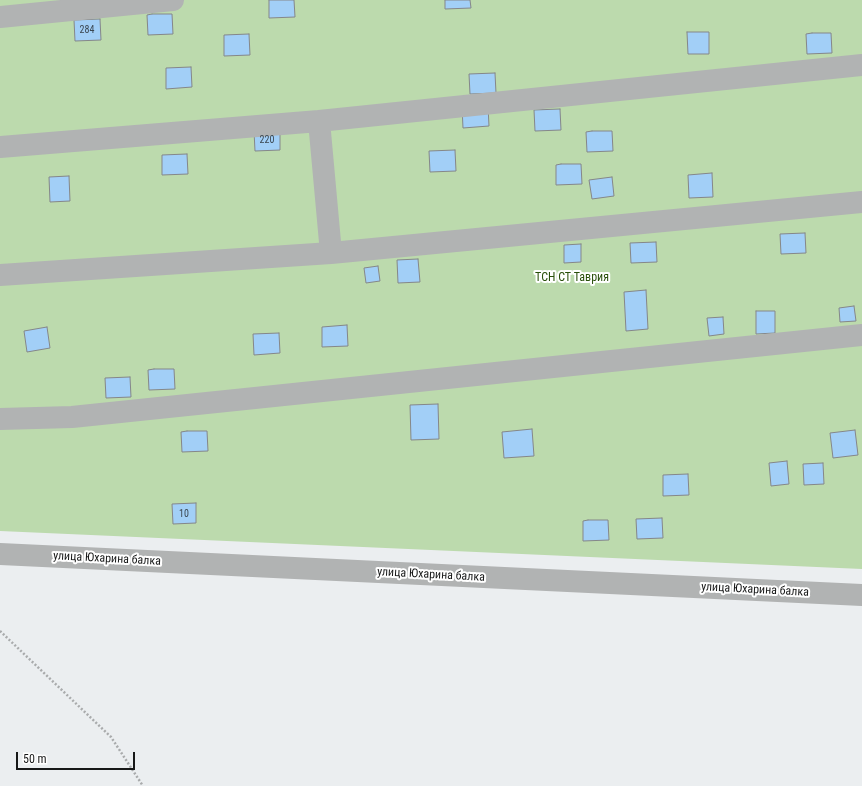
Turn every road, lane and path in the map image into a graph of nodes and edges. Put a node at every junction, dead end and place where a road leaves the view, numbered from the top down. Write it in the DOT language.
graph roads {
  1 [pos="173,0"];
  2 [pos="0,18"];
  3 [pos="862,65"];
  4 [pos="319,121"];
  5 [pos="0,147"];
  6 [pos="862,202"];
  7 [pos="331,253"];
  8 [pos="0,275"];
  9 [pos="862,335"];
  10 [pos="0,418"];
  11 [pos="0,554"];
  12 [pos="862,595"];
  13 [pos="0,631"];
  14 [pos="143,786"];
  1 -- 2 [label="street"];
  3 -- 4 [label="street"];
  4 -- 5 [label="street"];
  4 -- 7 [label="street"];
  6 -- 7 [label="street"];
  7 -- 8 [label="street"];
  9 -- 10 [label="street"];
  11 -- 12 [label="street, улица Юхарина балка"];
  13 -- 14 [label="path"];
}
